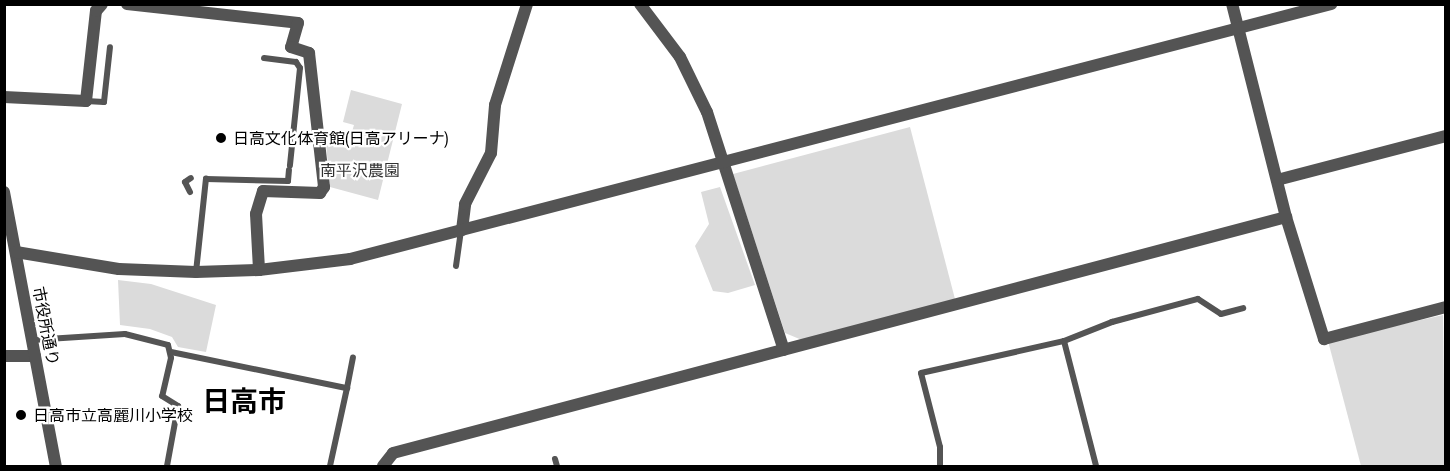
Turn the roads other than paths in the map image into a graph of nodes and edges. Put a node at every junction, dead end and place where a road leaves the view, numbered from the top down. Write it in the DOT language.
graph roads {
  1 [pos="102,4"];
  2 [pos="127,4"];
  3 [pos="527,4"];
  4 [pos="640,4"];
  5 [pos="1232,4"];
  6 [pos="1331,4"];
  7 [pos="1239,29"];
  8 [pos="110,47"];
  9 [pos="264,58"];
  10 [pos="4,96"];
  11 [pos="86,101"];
  12 [pos="1446,136"];
  13 [pos="724,162"];
  14 [pos="191,178"];
  15 [pos="1277,180"];
  16 [pos="4,192"];
  17 [pos="189,192"];
  18 [pos="6,213"];
  19 [pos="1286,217"];
  20 [pos="462,230"];
  21 [pos="16,252"];
  22 [pos="456,266"];
  23 [pos="259,270"];
  24 [pos="196,272"];
  25 [pos="1446,307"];
  26 [pos="1243,308"];
  27 [pos="32,340"];
  28 [pos="1064,341"];
  29 [pos="784,350"];
  30 [pos="171,352"];
  31 [pos="35,356"];
  32 [pos="4,357"];
  33 [pos="353,358"];
  34 [pos="346,388"];
  35 [pos="555,459"];
  36 [pos="56,466"];
  37 [pos="167,466"];
  38 [pos="330,466"];
  39 [pos="383,466"];
  40 [pos="557,466"];
  41 [pos="940,466"];
  42 [pos="1096,466"];
  1 -- 11 [label="street"];
  2 -- 23 [label="street"];
  3 -- 20 [label="street"];
  4 -- 13 [label="street"];
  5 -- 7 [label="street"];
  6 -- 7 [label="street"];
  7 -- 13 [label="street"];
  7 -- 15 [label="street"];
  8 -- 11 [label="lane"];
  9 -- 24 [label="lane"];
  10 -- 11 [label="street"];
  12 -- 15 [label="street"];
  13 -- 20 [label="street"];
  13 -- 29 [label="street"];
  14 -- 17 [label="lane"];
  15 -- 19 [label="street"];
  16 -- 18 [label="street, 市役所通り"];
  18 -- 21 [label="street, 市役所通り"];
  19 -- 25 [label="street"];
  19 -- 29 [label="street"];
  20 -- 22 [label="lane"];
  20 -- 23 [label="street"];
  21 -- 24 [label="street"];
  21 -- 27 [label="street, 市役所通り"];
  23 -- 24 [label="street"];
  26 -- 28 [label="lane"];
  27 -- 30 [label="lane"];
  27 -- 31 [label="street, 市役所通り"];
  28 -- 41 [label="lane"];
  28 -- 42 [label="lane"];
  29 -- 39 [label="street"];
  30 -- 34 [label="lane"];
  30 -- 37 [label="lane"];
  31 -- 32 [label="street"];
  31 -- 36 [label="street, 市役所通り"];
  33 -- 34 [label="lane"];
  34 -- 38 [label="lane"];
  35 -- 40 [label="lane"];
}
